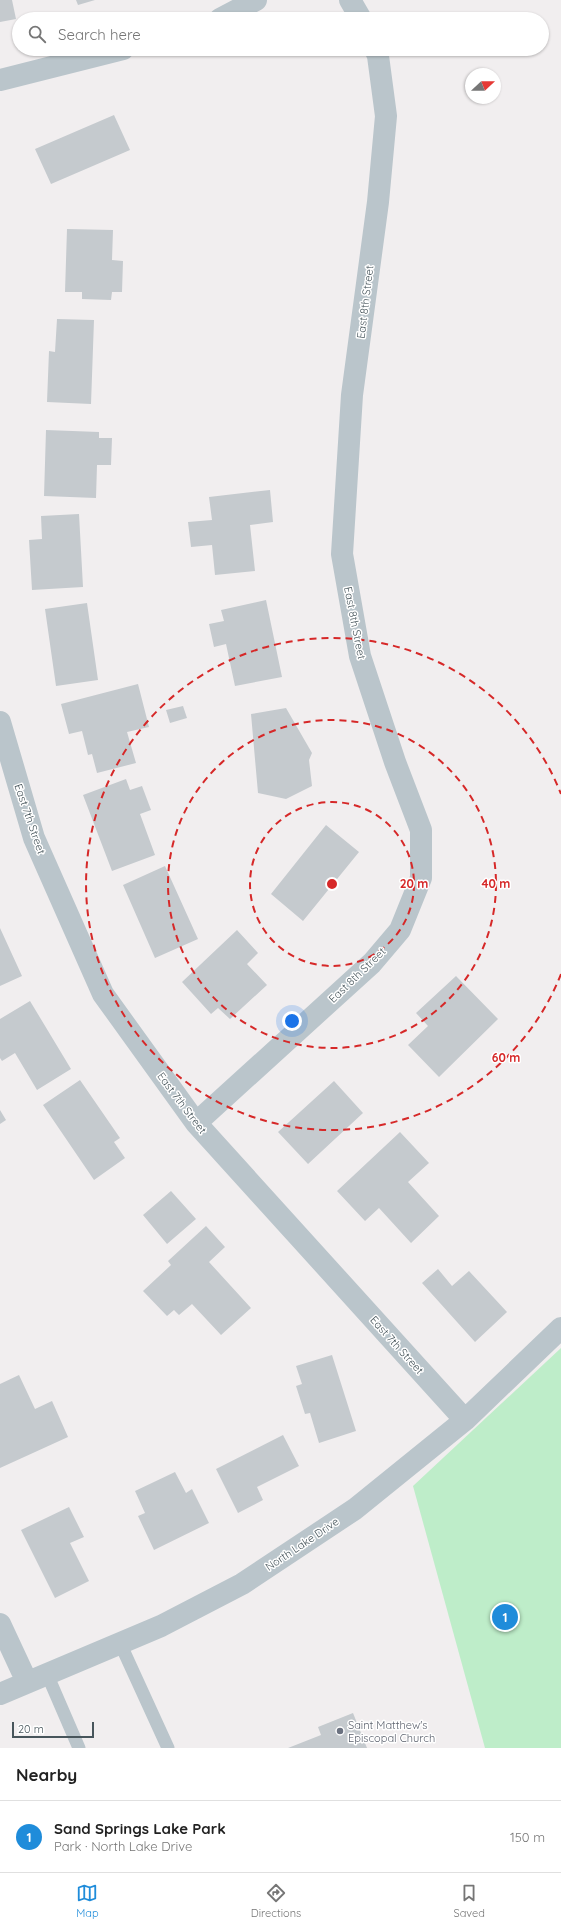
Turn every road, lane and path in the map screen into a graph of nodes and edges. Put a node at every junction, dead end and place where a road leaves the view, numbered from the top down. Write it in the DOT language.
graph roads {
  1 [pos="256,0"];
  2 [pos="350,0"];
  3 [pos="233,12"];
  4 [pos="356,12"];
  5 [pos="95,56"];
  6 [pos="378,56"];
  7 [pos="0,80"];
  8 [pos="0,722"];
  9 [pos="196,1123"];
  10 [pos="561,1328"];
  11 [pos="465,1420"];
  12 [pos="0,1624"];
  13 [pos="120,1643"];
  14 [pos="47,1674"];
  15 [pos="27,1682"];
  16 [pos="0,1694"];
  17 [pos="79,1748"];
  18 [pos="168,1748"];
  1 -- 3 [label="street"];
  2 -- 4 [label="street"];
  5 -- 7 [label="street"];
  6 -- 9 [label="street, East 8th Street"];
  8 -- 9 [label="street, East 7th Street"];
  9 -- 11 [label="street, East 7th Street"];
  10 -- 11 [label="street, North Lake Drive"];
  11 -- 13 [label="street, North Lake Drive"];
  12 -- 15 [label="street"];
  13 -- 14 [label="street, North Lake Drive"];
  13 -- 18 [label="lane"];
  14 -- 15 [label="street, North Lake Drive"];
  14 -- 17 [label="lane"];
  15 -- 16 [label="street, North Lake Drive"];
}
